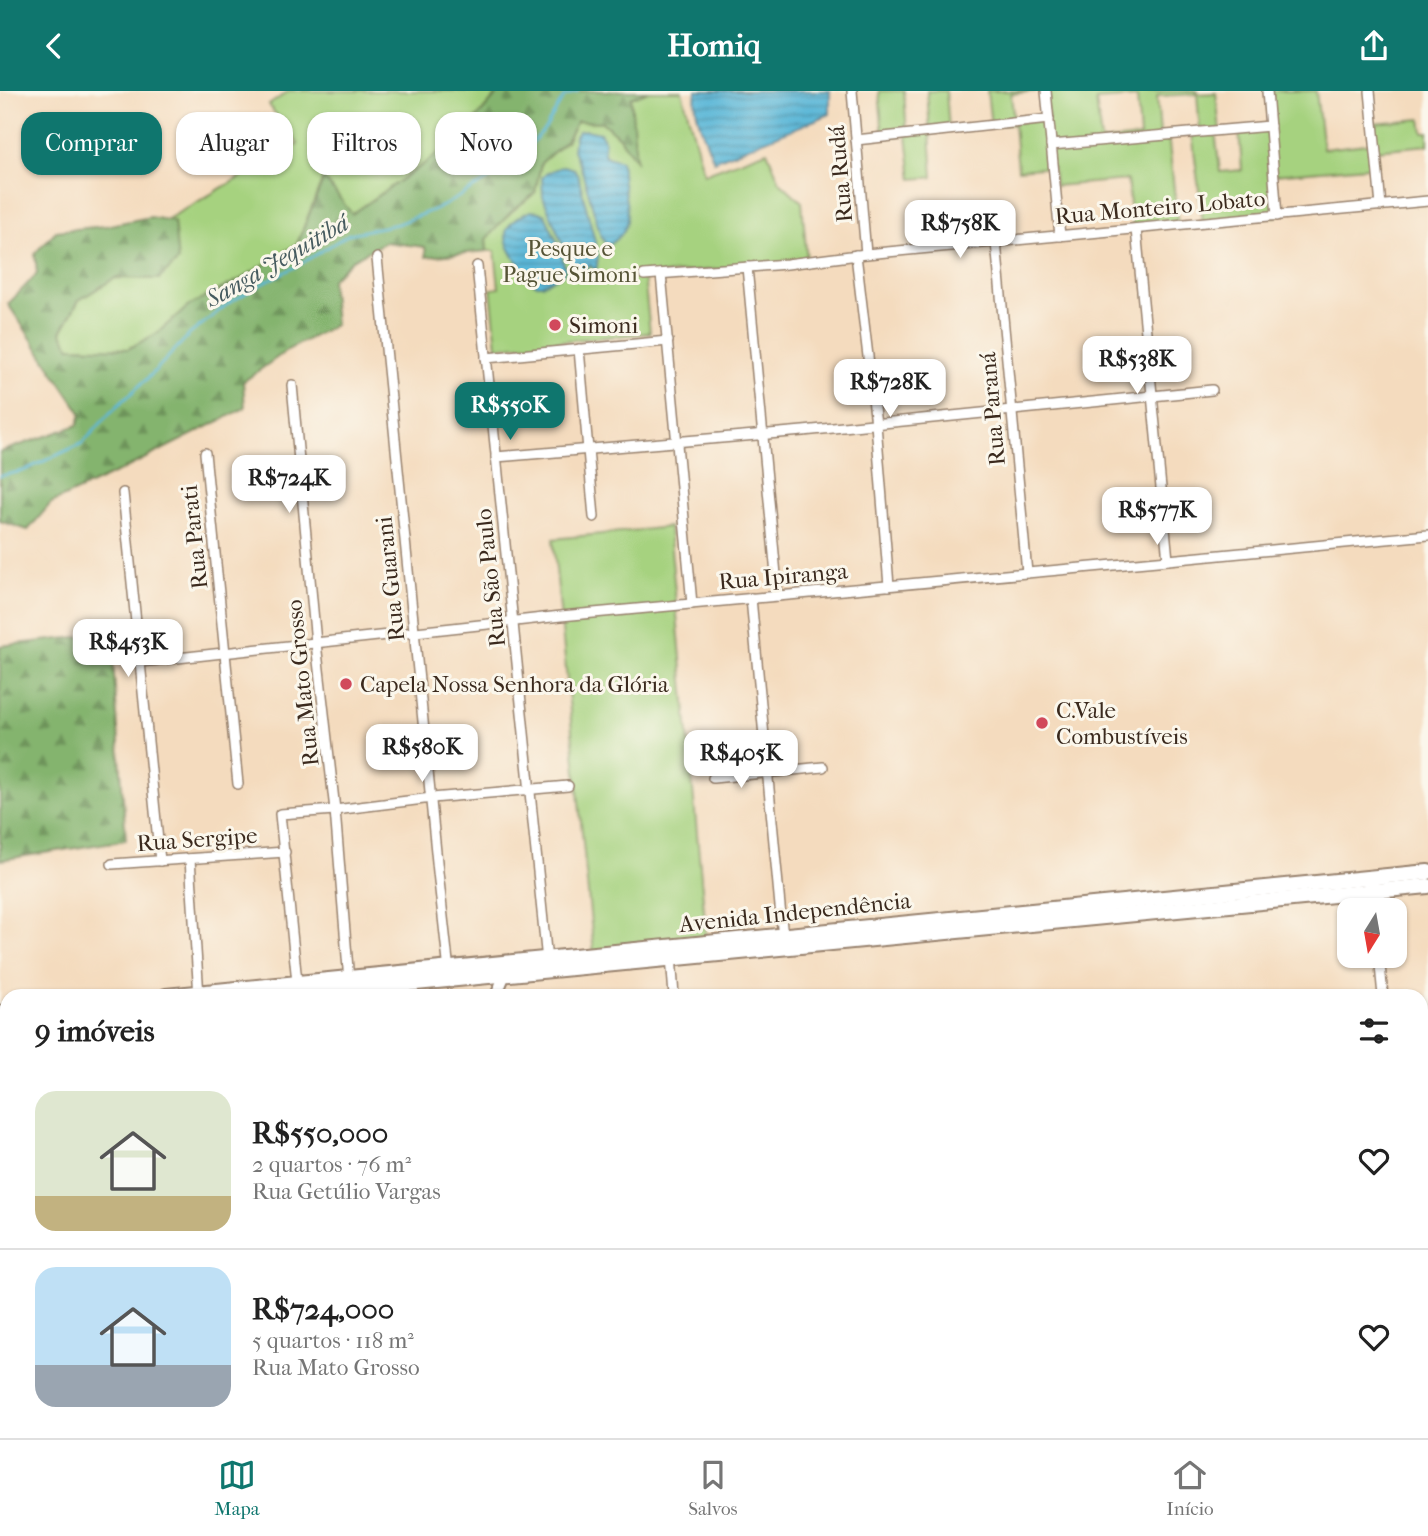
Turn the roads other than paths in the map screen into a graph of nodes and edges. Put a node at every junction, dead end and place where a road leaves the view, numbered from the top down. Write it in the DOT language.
graph roads {
  1 [pos="852,91"];
  2 [pos="1046,91"];
  3 [pos="1267,91"];
  4 [pos="1370,91"];
  5 [pos="1049,119"];
  6 [pos="1270,126"];
  7 [pos="856,140"];
  8 [pos="1051,145"];
  9 [pos="1428,201"];
  10 [pos="1381,206"];
  11 [pos="1277,216"];
  12 [pos="1136,229"];
  13 [pos="1060,236"];
  14 [pos="996,242"];
  15 [pos="861,255"];
  16 [pos="377,258"];
  17 [pos="477,266"];
  18 [pos="747,267"];
  19 [pos="661,274"];
  20 [pos="644,275"];
  21 [pos="667,341"];
  22 [pos="579,349"];
  23 [pos="486,358"];
  24 [pos="292,385"];
  25 [pos="1212,390"];
  26 [pos="1152,396"];
  27 [pos="1012,410"];
  28 [pos="876,423"];
  29 [pos="762,433"];
  30 [pos="677,441"];
  31 [pos="588,449"];
  32 [pos="205,453"];
  33 [pos="496,457"];
  34 [pos="123,493"];
  35 [pos="594,517"];
  36 [pos="1428,535"];
  37 [pos="1168,561"];
  38 [pos="1027,573"];
  39 [pos="889,586"];
  40 [pos="778,596"];
  41 [pos="751,598"];
  42 [pos="692,604"];
  43 [pos="514,621"];
  44 [pos="415,632"];
  45 [pos="316,642"];
  46 [pos="225,652"];
  47 [pos="141,661"];
  48 [pos="823,767"];
  49 [pos="767,773"];
  50 [pos="713,778"];
  51 [pos="238,784"];
  52 [pos="568,786"];
  53 [pos="531,790"];
  54 [pos="432,798"];
  55 [pos="335,810"];
  56 [pos="285,852"];
  57 [pos="190,859"];
  58 [pos="160,861"];
  59 [pos="112,864"];
  60 [pos="1428,872"];
  61 [pos="1372,885"];
  62 [pos="1428,886"];
  63 [pos="1373,898"];
  64 [pos="783,941"];
  65 [pos="670,952"];
  66 [pos="548,964"];
  67 [pos="1380,968"];
  68 [pos="507,969"];
  69 [pos="450,974"];
  70 [pos="297,982"];
  71 [pos="349,984"];
  72 [pos="199,989"];
  73 [pos="287,989"];
  74 [pos="311,989"];
  75 [pos="499,989"];
  76 [pos="673,989"];
  77 [pos="1382,989"];
  1 -- 7 [label="street, Rua Rudá"];
  2 -- 5 [label="street"];
  3 -- 6 [label="street"];
  4 -- 10 [label="street"];
  5 -- 7 [label="street"];
  5 -- 8 [label="street"];
  6 -- 8 [label="street"];
  6 -- 11 [label="street"];
  7 -- 15 [label="street, Rua Rudá"];
  8 -- 13 [label="street"];
  9 -- 10 [label="street, Rua Monteiro Lobato"];
  10 -- 11 [label="street, Rua Monteiro Lobato"];
  11 -- 12 [label="street, Rua Monteiro Lobato"];
  12 -- 13 [label="street, Rua Monteiro Lobato"];
  12 -- 26 [label="street"];
  13 -- 14 [label="street, Rua Monteiro Lobato"];
  14 -- 15 [label="street, Rua Monteiro Lobato"];
  14 -- 27 [label="street, Rua Paraná"];
  15 -- 18 [label="street, Rua Monteiro Lobato"];
  15 -- 28 [label="street, Rua Rudá"];
  16 -- 44 [label="street, Rua Guarani"];
  17 -- 23 [label="street, Rua São Paulo"];
  18 -- 19 [label="street, Rua Monteiro Lobato"];
  18 -- 29 [label="street"];
  19 -- 20 [label="street, Rua Monteiro Lobato"];
  19 -- 21 [label="street"];
  21 -- 22 [label="street"];
  21 -- 30 [label="street"];
  22 -- 23 [label="street"];
  22 -- 31 [label="street"];
  23 -- 33 [label="street, Rua São Paulo"];
  24 -- 45 [label="street, Rua Mato Grosso"];
  25 -- 26 [label="street"];
  26 -- 27 [label="street"];
  26 -- 37 [label="street"];
  27 -- 28 [label="street"];
  27 -- 38 [label="street, Rua Paraná"];
  28 -- 29 [label="street"];
  28 -- 39 [label="street, Rua Rudá"];
  29 -- 30 [label="street"];
  29 -- 40 [label="street"];
  30 -- 31 [label="street"];
  30 -- 42 [label="street"];
  31 -- 33 [label="street"];
  31 -- 35 [label="street"];
  32 -- 46 [label="street, Rua Parati"];
  33 -- 43 [label="street, Rua São Paulo"];
  34 -- 47 [label="street"];
  36 -- 37 [label="street, Rua Ipiranga"];
  37 -- 38 [label="street, Rua Ipiranga"];
  38 -- 39 [label="street, Rua Ipiranga"];
  39 -- 40 [label="street, Rua Ipiranga"];
  40 -- 41 [label="street, Rua Ipiranga"];
  41 -- 42 [label="street, Rua Ipiranga"];
  41 -- 49 [label="street"];
  42 -- 43 [label="street, Rua Ipiranga"];
  43 -- 44 [label="street, Rua Ipiranga"];
  43 -- 53 [label="street, Rua São Paulo"];
  44 -- 45 [label="street, Rua Ipiranga"];
  44 -- 54 [label="street, Rua Guarani"];
  45 -- 46 [label="street, Rua Ipiranga"];
  45 -- 55 [label="street, Rua Mato Grosso"];
  46 -- 47 [label="street, Rua Ipiranga"];
  46 -- 51 [label="street, Rua Parati"];
  47 -- 58 [label="street"];
  48 -- 49 [label="street"];
  49 -- 50 [label="street"];
  49 -- 64 [label="street"];
  52 -- 53 [label="street"];
  53 -- 54 [label="street"];
  53 -- 66 [label="street, Rua São Paulo"];
  54 -- 55 [label="street"];
  54 -- 69 [label="street, Rua Guarani"];
  55 -- 56 [label="street"];
  55 -- 71 [label="street, Rua Mato Grosso"];
  56 -- 57 [label="street, Rua Sergipe"];
  56 -- 70 [label="street"];
  57 -- 58 [label="street, Rua Sergipe"];
  57 -- 72 [label="street"];
  58 -- 59 [label="street, Rua Sergipe"];
  60 -- 61 [label="main road, Avenida Independência"];
  61 -- 62 [label="main road, Avenida Independência"];
  61 -- 63 [label="street"];
  61 -- 64 [label="main road, Avenida Independência"];
  64 -- 65 [label="main road, Avenida Independência"];
  65 -- 66 [label="main road, Avenida Independência"];
  65 -- 76 [label="street"];
  66 -- 68 [label="main road, Avenida Independência"];
  67 -- 77 [label="street"];
  68 -- 69 [label="main road, Avenida Independência"];
  68 -- 75 [label="street"];
  69 -- 71 [label="main road, Avenida Independência"];
  70 -- 71 [label="main road, Avenida Independência"];
  70 -- 73 [label="main road, Avenida Independência"];
  71 -- 74 [label="main road, Avenida Independência"];
}
